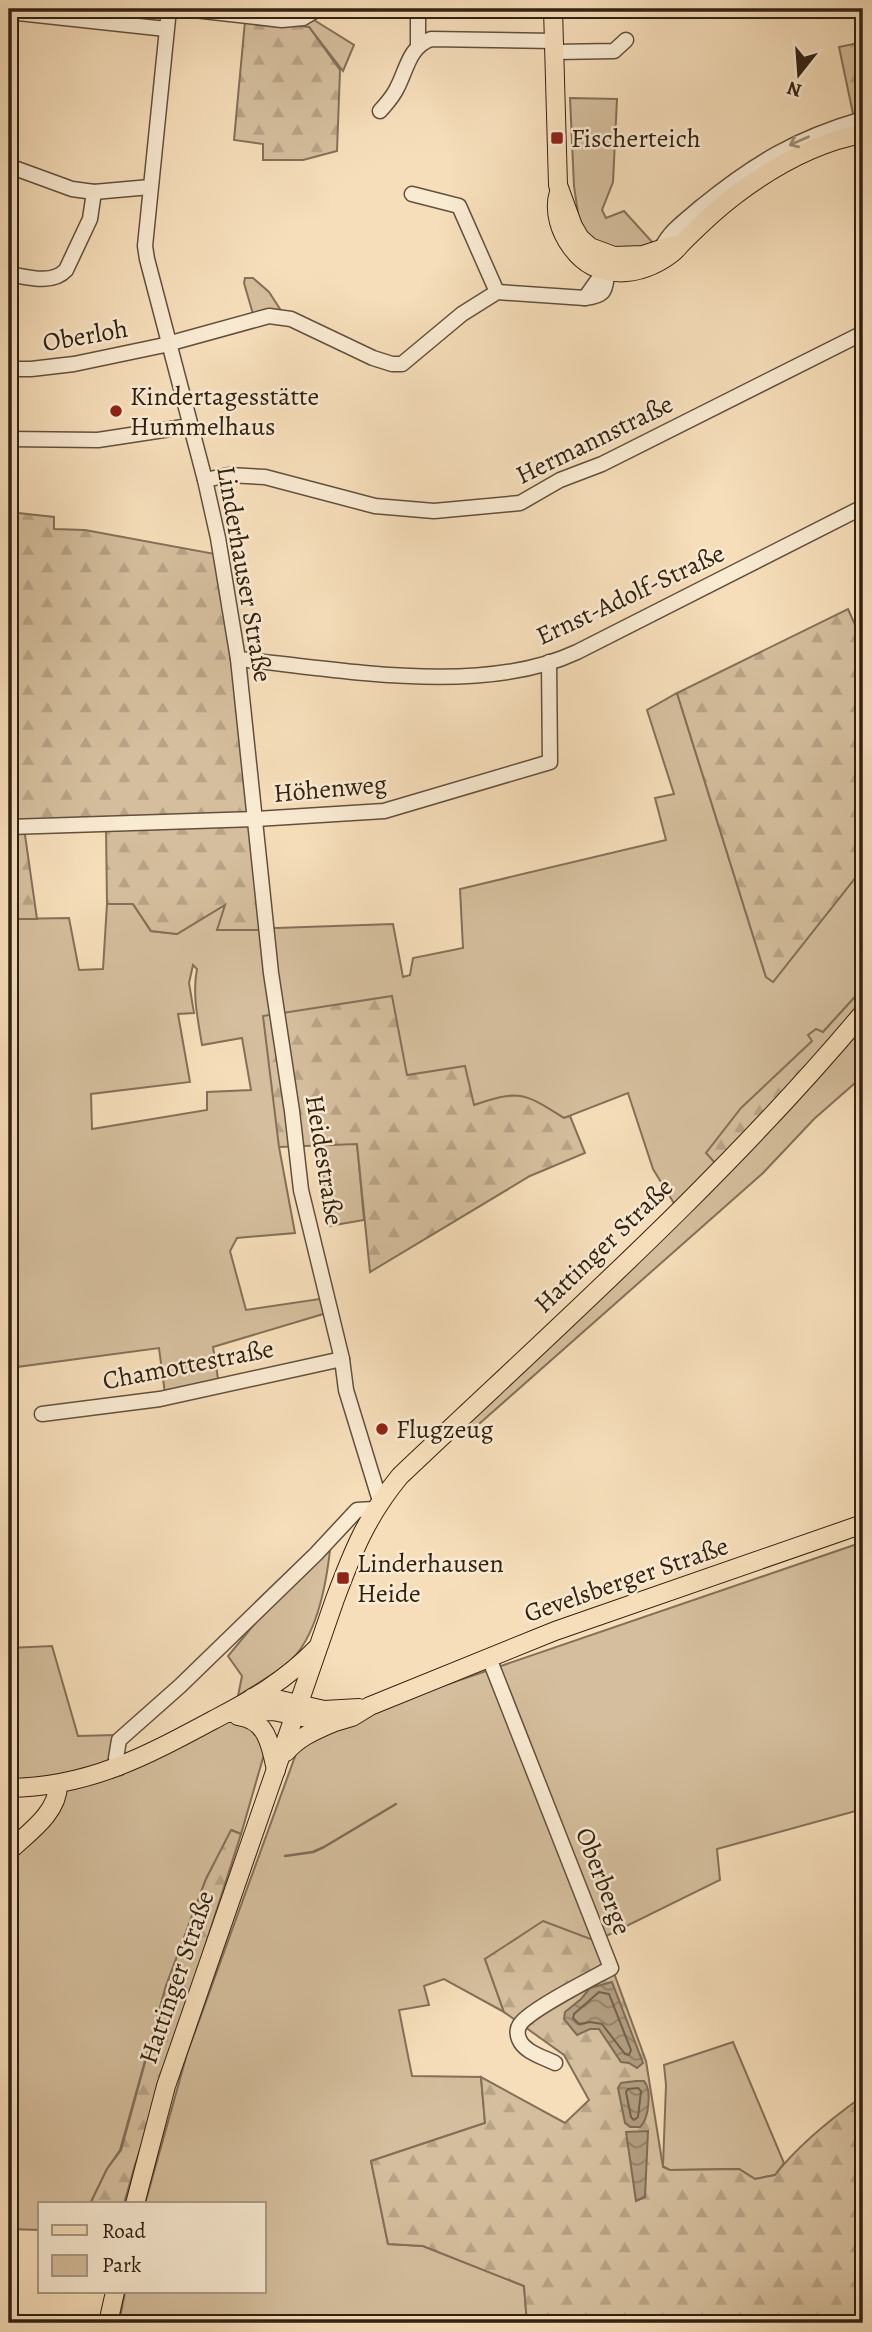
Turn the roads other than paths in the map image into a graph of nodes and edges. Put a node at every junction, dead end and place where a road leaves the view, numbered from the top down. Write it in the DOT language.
graph roads {
  1 [pos="169,9"];
  2 [pos="185,9"];
  3 [pos="318,9"];
  4 [pos="418,9"];
  5 [pos="553,9"];
  6 [pos="9,12"];
  7 [pos="166,29"];
  8 [pos="626,40"];
  9 [pos="418,45"];
  10 [pos="554,46"];
  11 [pos="380,111"];
  12 [pos="863,119"];
  13 [pos="863,134"];
  14 [pos="9,166"];
  15 [pos="150,187"];
  16 [pos="94,192"];
  17 [pos="412,194"];
  18 [pos="683,241"];
  19 [pos="662,249"];
  20 [pos="610,264"];
  21 [pos="9,274"];
  22 [pos="497,292"];
  23 [pos="863,333"];
  24 [pos="169,342"];
  25 [pos="9,369"];
  26 [pos="190,426"];
  27 [pos="9,439"];
  28 [pos="205,480"];
  29 [pos="863,507"];
  30 [pos="238,659"];
  31 [pos="548,662"];
  32 [pos="256,819"];
  33 [pos="9,827"];
  34 [pos="863,1013"];
  35 [pos="342,1359"];
  36 [pos="42,1414"];
  37 [pos="377,1505"];
  38 [pos="863,1524"];
  39 [pos="321,1644"];
  40 [pos="489,1657"];
  41 [pos="314,1662"];
  42 [pos="252,1698"];
  43 [pos="298,1709"];
  44 [pos="223,1715"];
  45 [pos="338,1716"];
  46 [pos="279,1764"];
  47 [pos="119,1768"];
  48 [pos="58,1785"];
  49 [pos="9,1788"];
  50 [pos="9,1851"];
  51 [pos="555,2063"];
  52 [pos="136,2202"];
  53 [pos="115,2294"];
  54 [pos="108,2323"];
  1 -- 7 [label="street, Linderhauser Straße"];
  2 -- 3 [label="street"];
  4 -- 9 [label="street"];
  5 -- 10 [label="main road"];
  6 -- 7 [label="street"];
  7 -- 15 [label="street, Linderhauser Straße"];
  8 -- 10 [label="street"];
  9 -- 10 [label="street"];
  9 -- 11 [label="street"];
  10 -- 20 [label="main road"];
  12 -- 19 [label="street, one-way"];
  13 -- 18 [label="main road"];
  14 -- 16 [label="street"];
  15 -- 16 [label="street"];
  15 -- 24 [label="street, Linderhauser Straße"];
  16 -- 21 [label="street"];
  17 -- 22 [label="street"];
  18 -- 19 [label="main road"];
  18 -- 20 [label="main road"];
  19 -- 20 [label="main road"];
  20 -- 22 [label="street"];
  22 -- 24 [label="street, Oberloh"];
  23 -- 28 [label="street, Hermannstraße"];
  24 -- 25 [label="street, Oberloh"];
  24 -- 26 [label="street, Linderhauser Straße"];
  26 -- 27 [label="street"];
  26 -- 28 [label="street, Linderhauser Straße"];
  28 -- 30 [label="street, Linderhauser Straße"];
  29 -- 31 [label="street, Ernst-Adolf-Straße"];
  30 -- 31 [label="street, Ernst-Adolf-Straße"];
  30 -- 32 [label="street, Linderhauser Straße"];
  31 -- 32 [label="street, Höhenweg"];
  32 -- 33 [label="street, Höhenweg"];
  32 -- 35 [label="street, Heidestraße"];
  34 -- 37 [label="main road, Hattinger Straße"];
  35 -- 36 [label="street, Chamottestraße"];
  35 -- 37 [label="street, Heidestraße"];
  37 -- 39 [label="main road, Hattinger Straße"];
  37 -- 47 [label="street, Hattinger Straße"];
  38 -- 40 [label="main road, Gevelsberger Straße"];
  39 -- 41 [label="main road, Hattinger Straße"];
  39 -- 42 [label="main road, Gevelsberger Straße"];
  40 -- 45 [label="main road, Gevelsberger Straße"];
  40 -- 51 [label="street, Oberberge"];
  41 -- 43 [label="main road, Hattinger Straße"];
  41 -- 45 [label="main road"];
  42 -- 43 [label="main road, Gevelsberger Straße"];
  42 -- 44 [label="main road, Gevelsberger Straße"];
  43 -- 44 [label="main road, Gevelsberger Straße"];
  43 -- 45 [label="main road, Gevelsberger Straße"];
  43 -- 46 [label="main road, Hattinger Straße"];
  44 -- 46 [label="main road"];
  44 -- 47 [label="main road, Gevelsberger Straße"];
  45 -- 46 [label="main road"];
  46 -- 52 [label="main road, Hattinger Straße"];
  47 -- 48 [label="main road, Gevelsberger Straße"];
  48 -- 49 [label="main road, Gevelsberger Straße"];
  48 -- 50 [label="main road"];
  53 -- 54 [label="main road"];
}
